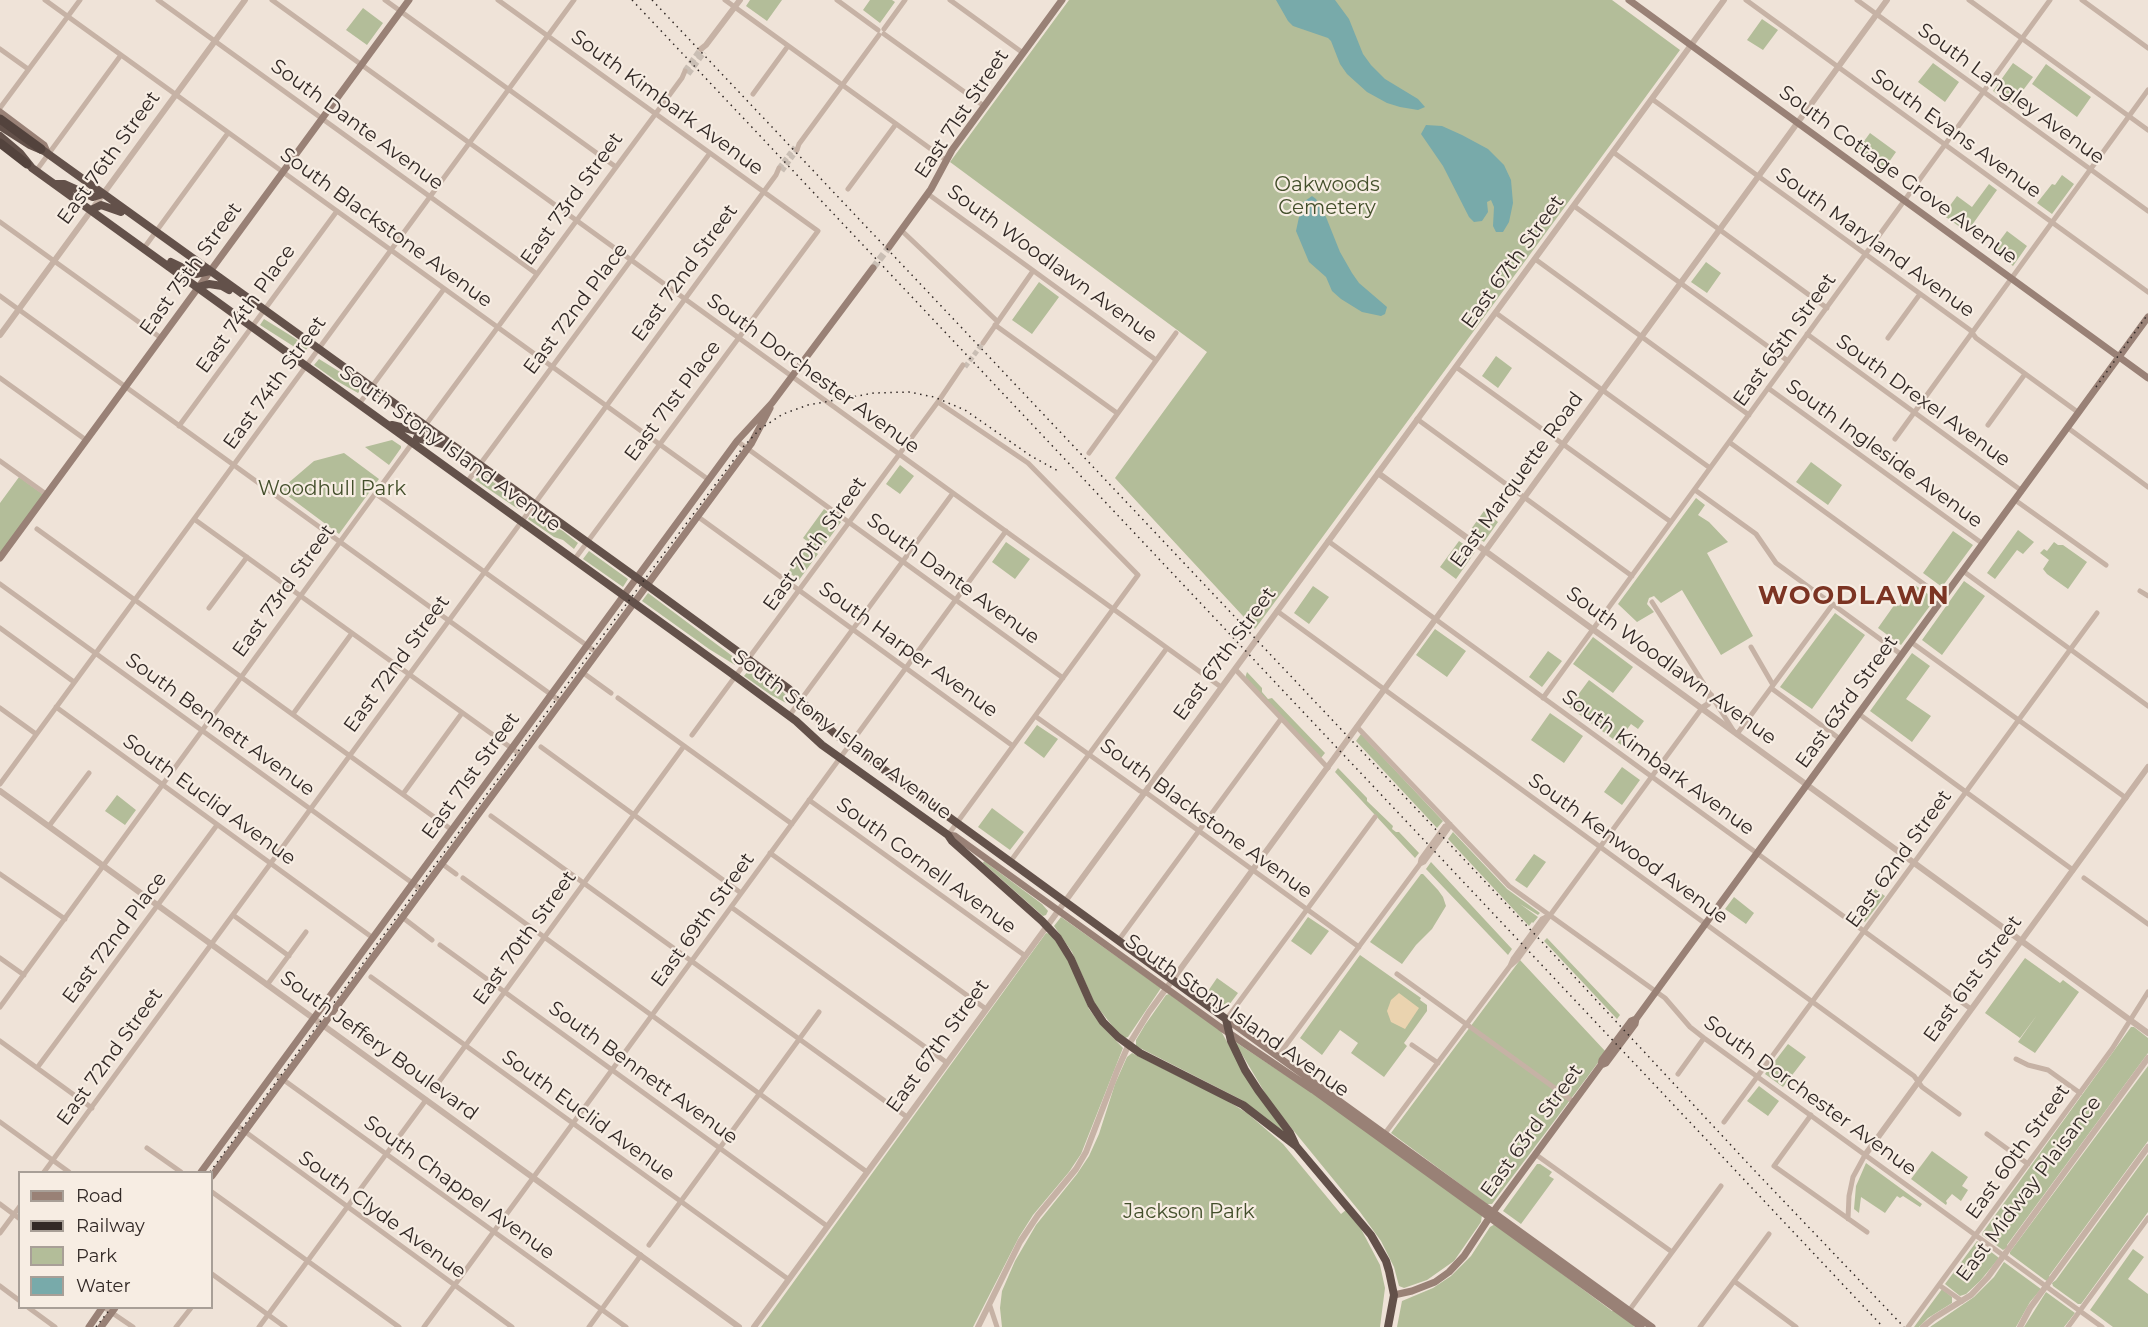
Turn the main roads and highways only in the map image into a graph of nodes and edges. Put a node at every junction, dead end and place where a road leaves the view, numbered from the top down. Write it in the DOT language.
graph roads {
  1 [pos="409,0"];
  2 [pos="1062,0"];
  3 [pos="1629,0"];
  4 [pos="0,112"];
  5 [pos="0,119"];
  6 [pos="0,126"];
  7 [pos="0,136"];
  8 [pos="0,143"];
  9 [pos="0,149"];
  10 [pos="45,152"];
  11 [pos="27,164"];
  12 [pos="56,184"];
  13 [pos="103,194"];
  14 [pos="91,210"];
  15 [pos="129,212"];
  16 [pos="888,247"];
  17 [pos="165,263"];
  18 [pos="873,268"];
  19 [pos="210,271"];
  20 [pos="198,287"];
  21 [pos="241,293"];
  22 [pos="2148,317"];
  23 [pos="2119,357"];
  24 [pos="2148,378"];
  25 [pos="772,403"];
  26 [pos="386,423"];
  27 [pos="419,434"];
  28 [pos="454,446"];
  29 [pos="0,558"];
  30 [pos="636,578"];
  31 [pos="647,585"];
  32 [pos="624,595"];
  33 [pos="634,602"];
  34 [pos="948,835"];
  35 [pos="1226,1019"];
  36 [pos="1229,1033"];
  37 [pos="1383,1136"];
  38 [pos="1296,1146"];
  39 [pos="202,1171"];
  40 [pos="213,1175"];
  41 [pos="1491,1214"];
  42 [pos="1394,1295"];
  43 [pos="109,1309"];
  44 [pos="1627,1313"];
  45 [pos="89,1327"];
  46 [pos="101,1327"];
  47 [pos="1388,1327"];
  48 [pos="1641,1327"];
  49 [pos="1652,1327"];
  1 -- 19 [label="main road, East 75th Street"];
  2 -- 16 [label="main road, East 71st Street"];
  3 -- 23 [label="main road, South Cottage Grove Avenue"];
  4 -- 10 [label="main road, South Stony Island Avenue"];
  5 -- 10 [label="highway"];
  6 -- 10 [label="highway, South Stony Island Avenue"];
  7 -- 11 [label="highway, South Stony Island Avenue"];
  8 -- 11 [label="highway"];
  9 -- 11 [label="main road, South Stony Island Avenue"];
  10 -- 13 [label="highway, South Stony Island Avenue"];
  11 -- 12 [label="highway, South Stony Island Avenue"];
  12 -- 13 [label="highway"];
  12 -- 14 [label="highway, South Stony Island Avenue"];
  13 -- 15 [label="highway, South Stony Island Avenue"];
  14 -- 15 [label="highway"];
  14 -- 17 [label="highway, South Stony Island Avenue"];
  15 -- 19 [label="highway, South Stony Island Avenue"];
  17 -- 19 [label="highway"];
  17 -- 20 [label="highway, South Stony Island Avenue"];
  18 -- 25 [label="main road, East 71st Street"];
  19 -- 20 [label="main road, East 75th Street"];
  19 -- 21 [label="highway, South Stony Island Avenue"];
  20 -- 21 [label="highway"];
  20 -- 26 [label="highway, South Stony Island Avenue"];
  20 -- 29 [label="main road, East 75th Street"];
  21 -- 27 [label="highway, South Stony Island Avenue"];
  22 -- 23 [label="main road, East 63rd Street"];
  23 -- 24 [label="main road, South Cottage Grove Avenue"];
  23 -- 41 [label="main road, East 63rd Street"];
  25 -- 30 [label="main road, East 71st Street"];
  25 -- 31 [label="main road, East 71st Street"];
  26 -- 27 [label="highway"];
  26 -- 27 [label="highway, South Stony Island Avenue"];
  27 -- 28 [label="highway, South Stony Island Avenue"];
  27 -- 28 [label="highway"];
  27 -- 32 [label="highway, South Stony Island Avenue"];
  28 -- 30 [label="highway, South Stony Island Avenue"];
  30 -- 31 [label="highway, South Stony Island Avenue"];
  30 -- 32 [label="main road, East 71st Street"];
  31 -- 33 [label="main road, East 71st Street"];
  31 -- 35 [label="highway, South Stony Island Avenue"];
  32 -- 33 [label="highway, South Stony Island Avenue"];
  32 -- 39 [label="main road, East 71st Street"];
  33 -- 34 [label="highway, South Stony Island Avenue"];
  33 -- 40 [label="main road, East 71st Street"];
  34 -- 36 [label="main road, South Stony Island Avenue"];
  34 -- 38 [label="highway"];
  35 -- 36 [label="highway"];
  35 -- 37 [label="main road, South Stony Island Avenue"];
  36 -- 37 [label="main road, South Stony Island Avenue"];
  36 -- 38 [label="highway"];
  37 -- 41 [label="main road, South Stony Island Avenue"];
  38 -- 42 [label="highway"];
  41 -- 42 [label="main road, East 63rd Street"];
  41 -- 44 [label="main road, South Stony Island Avenue"];
  42 -- 47 [label="highway"];
  43 -- 45 [label="main road"];
  43 -- 46 [label="main road"];
  44 -- 48 [label="main road, South Stony Island Avenue"];
  44 -- 49 [label="main road, South Stony Island Avenue"];
}
